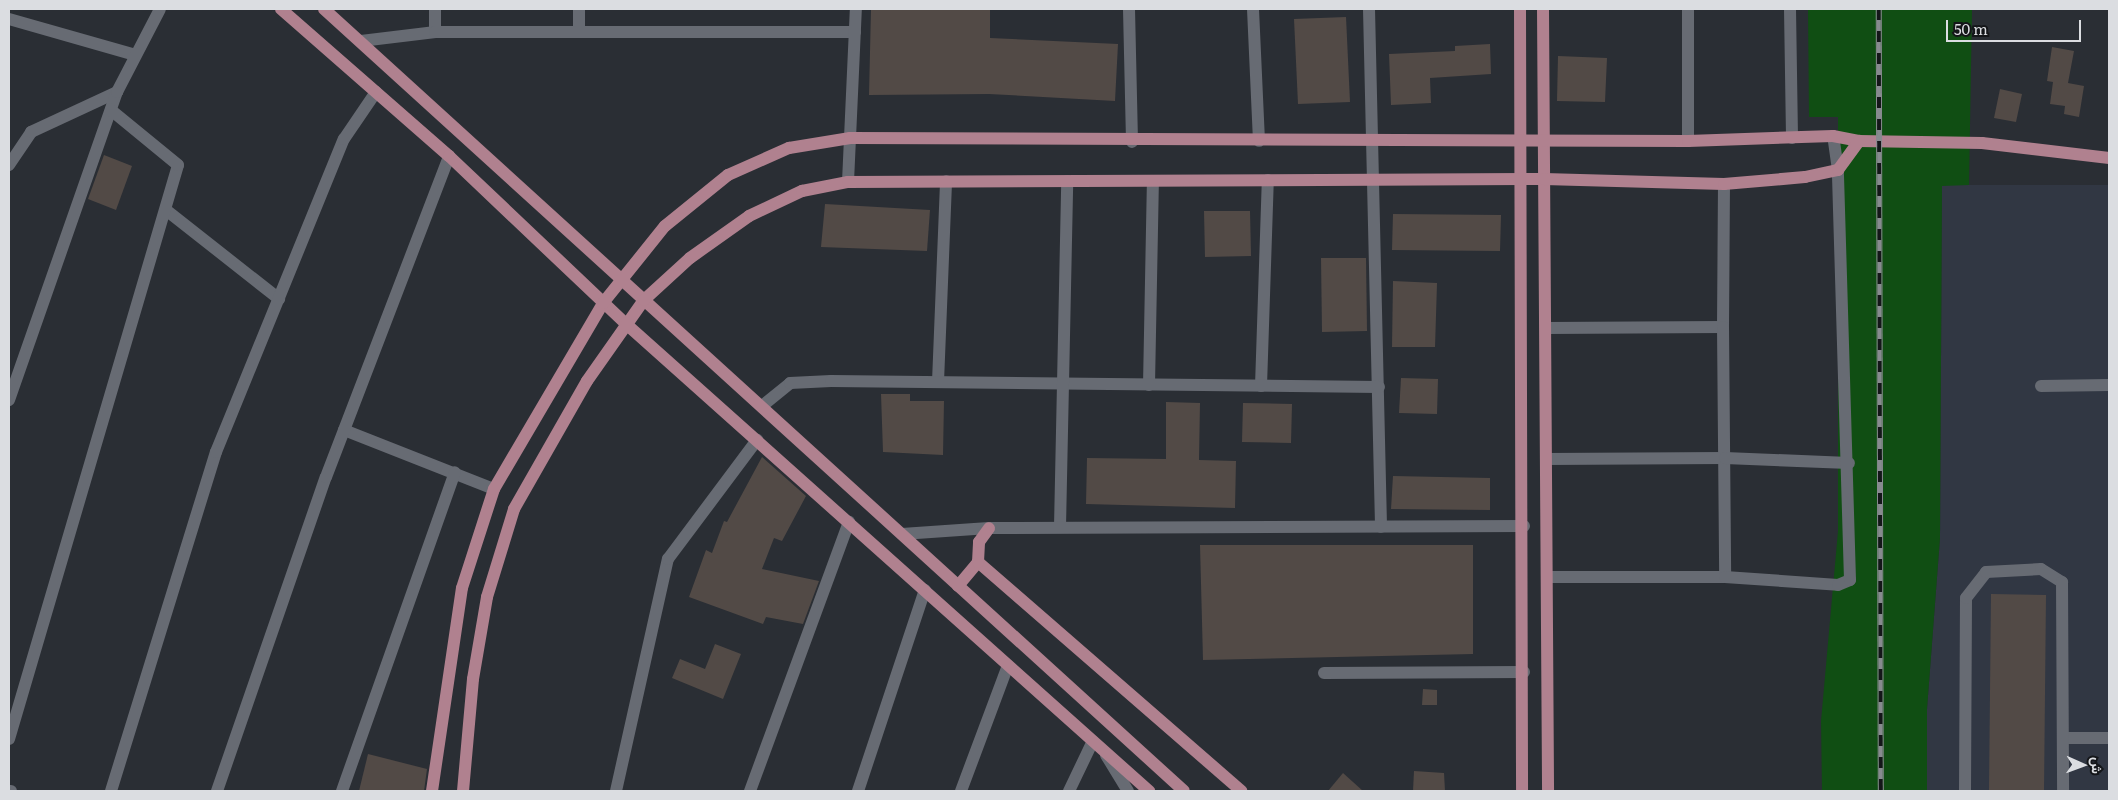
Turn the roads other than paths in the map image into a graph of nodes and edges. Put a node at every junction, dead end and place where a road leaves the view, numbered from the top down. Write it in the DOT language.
graph roads {
  1 [pos="160,9"];
  2 [pos="280,9"];
  3 [pos="324,9"];
  4 [pos="435,9"];
  5 [pos="579,9"];
  6 [pos="856,9"];
  7 [pos="1129,9"];
  8 [pos="1253,9"];
  9 [pos="1369,9"];
  10 [pos="1520,9"];
  11 [pos="1543,9"];
  12 [pos="1688,9"];
  13 [pos="1790,9"];
  14 [pos="9,19"];
  15 [pos="435,32"];
  16 [pos="579,32"];
  17 [pos="855,32"];
  18 [pos="361,41"];
  19 [pos="135,55"];
  20 [pos="117,92"];
  21 [pos="376,92"];
  22 [pos="111,110"];
  23 [pos="1833,136"];
  24 [pos="850,138"];
  25 [pos="1792,138"];
  26 [pos="1259,141"];
  27 [pos="1370,141"];
  28 [pos="1521,141"];
  29 [pos="1544,141"];
  30 [pos="1688,141"];
  31 [pos="1132,142"];
  32 [pos="1859,142"];
  33 [pos="449,156"];
  34 [pos="2109,158"];
  35 [pos="9,165"];
  36 [pos="1838,170"];
  37 [pos="1522,179"];
  38 [pos="1544,179"];
  39 [pos="1268,180"];
  40 [pos="1375,180"];
  41 [pos="946,181"];
  42 [pos="1067,181"];
  43 [pos="1153,181"];
  44 [pos="848,182"];
  45 [pos="1724,184"];
  46 [pos="166,210"];
  47 [pos="622,278"];
  48 [pos="279,299"];
  49 [pos="644,300"];
  50 [pos="603,303"];
  51 [pos="625,323"];
  52 [pos="1723,327"];
  53 [pos="1546,328"];
  54 [pos="938,382"];
  55 [pos="1064,384"];
  56 [pos="1149,384"];
  57 [pos="2109,385"];
  58 [pos="1261,386"];
  59 [pos="2041,386"];
  60 [pos="1379,387"];
  61 [pos="9,400"];
  62 [pos="762,406"];
  63 [pos="344,430"];
  64 [pos="757,440"];
  65 [pos="1725,458"];
  66 [pos="1546,459"];
  67 [pos="1849,463"];
  68 [pos="455,472"];
  69 [pos="494,489"];
  70 [pos="848,522"];
  71 [pos="1524,526"];
  72 [pos="1381,527"];
  73 [pos="989,528"];
  74 [pos="1060,528"];
  75 [pos="902,534"];
  76 [pos="978,562"];
  77 [pos="1547,577"];
  78 [pos="1725,577"];
  79 [pos="958,586"];
  80 [pos="925,590"];
  81 [pos="1008,665"];
  82 [pos="1524,672"];
  83 [pos="1324,673"];
  84 [pos="9,738"];
  85 [pos="2063,738"];
  86 [pos="2109,738"];
  87 [pos="1093,741"];
  88 [pos="1103,750"];
  89 [pos="111,791"];
  90 [pos="216,791"];
  91 [pos="342,791"];
  92 [pos="432,791"];
  93 [pos="464,791"];
  94 [pos="616,791"];
  95 [pos="750,791"];
  96 [pos="858,791"];
  97 [pos="961,791"];
  98 [pos="1069,791"];
  99 [pos="1128,791"];
  100 [pos="1149,791"];
  101 [pos="1184,791"];
  102 [pos="1241,791"];
  103 [pos="1522,791"];
  104 [pos="1548,791"];
  105 [pos="1965,791"];
  106 [pos="2063,791"];
  1 -- 19 [label="street"];
  2 -- 21 [label="main road"];
  3 -- 18 [label="main road"];
  4 -- 15 [label="street"];
  5 -- 16 [label="street"];
  6 -- 17 [label="street"];
  7 -- 31 [label="street"];
  8 -- 26 [label="street"];
  9 -- 27 [label="street"];
  10 -- 28 [label="main road"];
  11 -- 29 [label="main road"];
  12 -- 30 [label="street"];
  13 -- 25 [label="street"];
  14 -- 19 [label="street"];
  15 -- 16 [label="street"];
  15 -- 18 [label="street"];
  16 -- 17 [label="street"];
  17 -- 24 [label="street"];
  18 -- 47 [label="main road"];
  19 -- 20 [label="street"];
  20 -- 22 [label="street"];
  20 -- 35 [label="street"];
  21 -- 33 [label="main road"];
  21 -- 48 [label="street"];
  22 -- 46 [label="street"];
  22 -- 61 [label="street"];
  23 -- 25 [label="main road"];
  23 -- 32 [label="main road"];
  23 -- 36 [label="street"];
  24 -- 31 [label="main road"];
  24 -- 44 [label="street"];
  24 -- 47 [label="main road"];
  25 -- 30 [label="main road"];
  26 -- 27 [label="main road"];
  26 -- 31 [label="main road"];
  27 -- 28 [label="main road"];
  27 -- 40 [label="street"];
  28 -- 29 [label="main road"];
  28 -- 37 [label="main road"];
  29 -- 30 [label="main road"];
  29 -- 38 [label="main road"];
  32 -- 34 [label="main road"];
  32 -- 36 [label="main road"];
  33 -- 50 [label="main road"];
  33 -- 63 [label="street"];
  36 -- 45 [label="main road"];
  36 -- 67 [label="street"];
  37 -- 38 [label="main road"];
  37 -- 40 [label="main road"];
  37 -- 71 [label="main road"];
  38 -- 45 [label="main road"];
  38 -- 53 [label="main road"];
  39 -- 40 [label="main road"];
  39 -- 43 [label="main road"];
  39 -- 58 [label="street"];
  40 -- 60 [label="street"];
  41 -- 42 [label="main road"];
  41 -- 44 [label="main road"];
  41 -- 54 [label="street"];
  42 -- 43 [label="main road"];
  42 -- 55 [label="street"];
  43 -- 56 [label="street"];
  44 -- 49 [label="main road"];
  45 -- 52 [label="street"];
  46 -- 48 [label="street"];
  46 -- 84 [label="street"];
  47 -- 49 [label="main road"];
  47 -- 50 [label="main road"];
  48 -- 89 [label="street"];
  49 -- 51 [label="main road"];
  49 -- 62 [label="main road"];
  50 -- 51 [label="main road"];
  50 -- 69 [label="main road"];
  51 -- 64 [label="main road"];
  51 -- 93 [label="main road"];
  52 -- 53 [label="street"];
  52 -- 65 [label="street"];
  53 -- 66 [label="main road"];
  54 -- 55 [label="street"];
  54 -- 62 [label="street"];
  55 -- 56 [label="street"];
  55 -- 74 [label="street"];
  56 -- 58 [label="street"];
  57 -- 59 [label="street"];
  58 -- 60 [label="street"];
  60 -- 72 [label="street"];
  62 -- 75 [label="main road"];
  63 -- 68 [label="street"];
  63 -- 90 [label="street"];
  64 -- 70 [label="main road"];
  64 -- 94 [label="street"];
  65 -- 66 [label="street"];
  65 -- 67 [label="street"];
  65 -- 78 [label="street"];
  66 -- 77 [label="main road"];
  67 -- 78 [label="street"];
  68 -- 69 [label="street"];
  68 -- 91 [label="street"];
  69 -- 92 [label="main road"];
  70 -- 80 [label="main road"];
  70 -- 95 [label="street"];
  71 -- 72 [label="street"];
  71 -- 82 [label="main road"];
  72 -- 74 [label="street"];
  73 -- 74 [label="street"];
  73 -- 75 [label="street"];
  73 -- 76 [label="main road"];
  75 -- 79 [label="main road"];
  76 -- 79 [label="main road"];
  76 -- 102 [label="main road"];
  77 -- 78 [label="street"];
  77 -- 104 [label="main road"];
  79 -- 101 [label="main road"];
  80 -- 81 [label="main road"];
  80 -- 96 [label="street"];
  81 -- 87 [label="main road"];
  81 -- 97 [label="street"];
  82 -- 83 [label="street"];
  82 -- 103 [label="main road"];
  85 -- 86 [label="street"];
  85 -- 105 [label="street"];
  85 -- 106 [label="street"];
  87 -- 88 [label="main road"];
  87 -- 98 [label="street"];
  88 -- 99 [label="street"];
  88 -- 100 [label="main road"];
}
